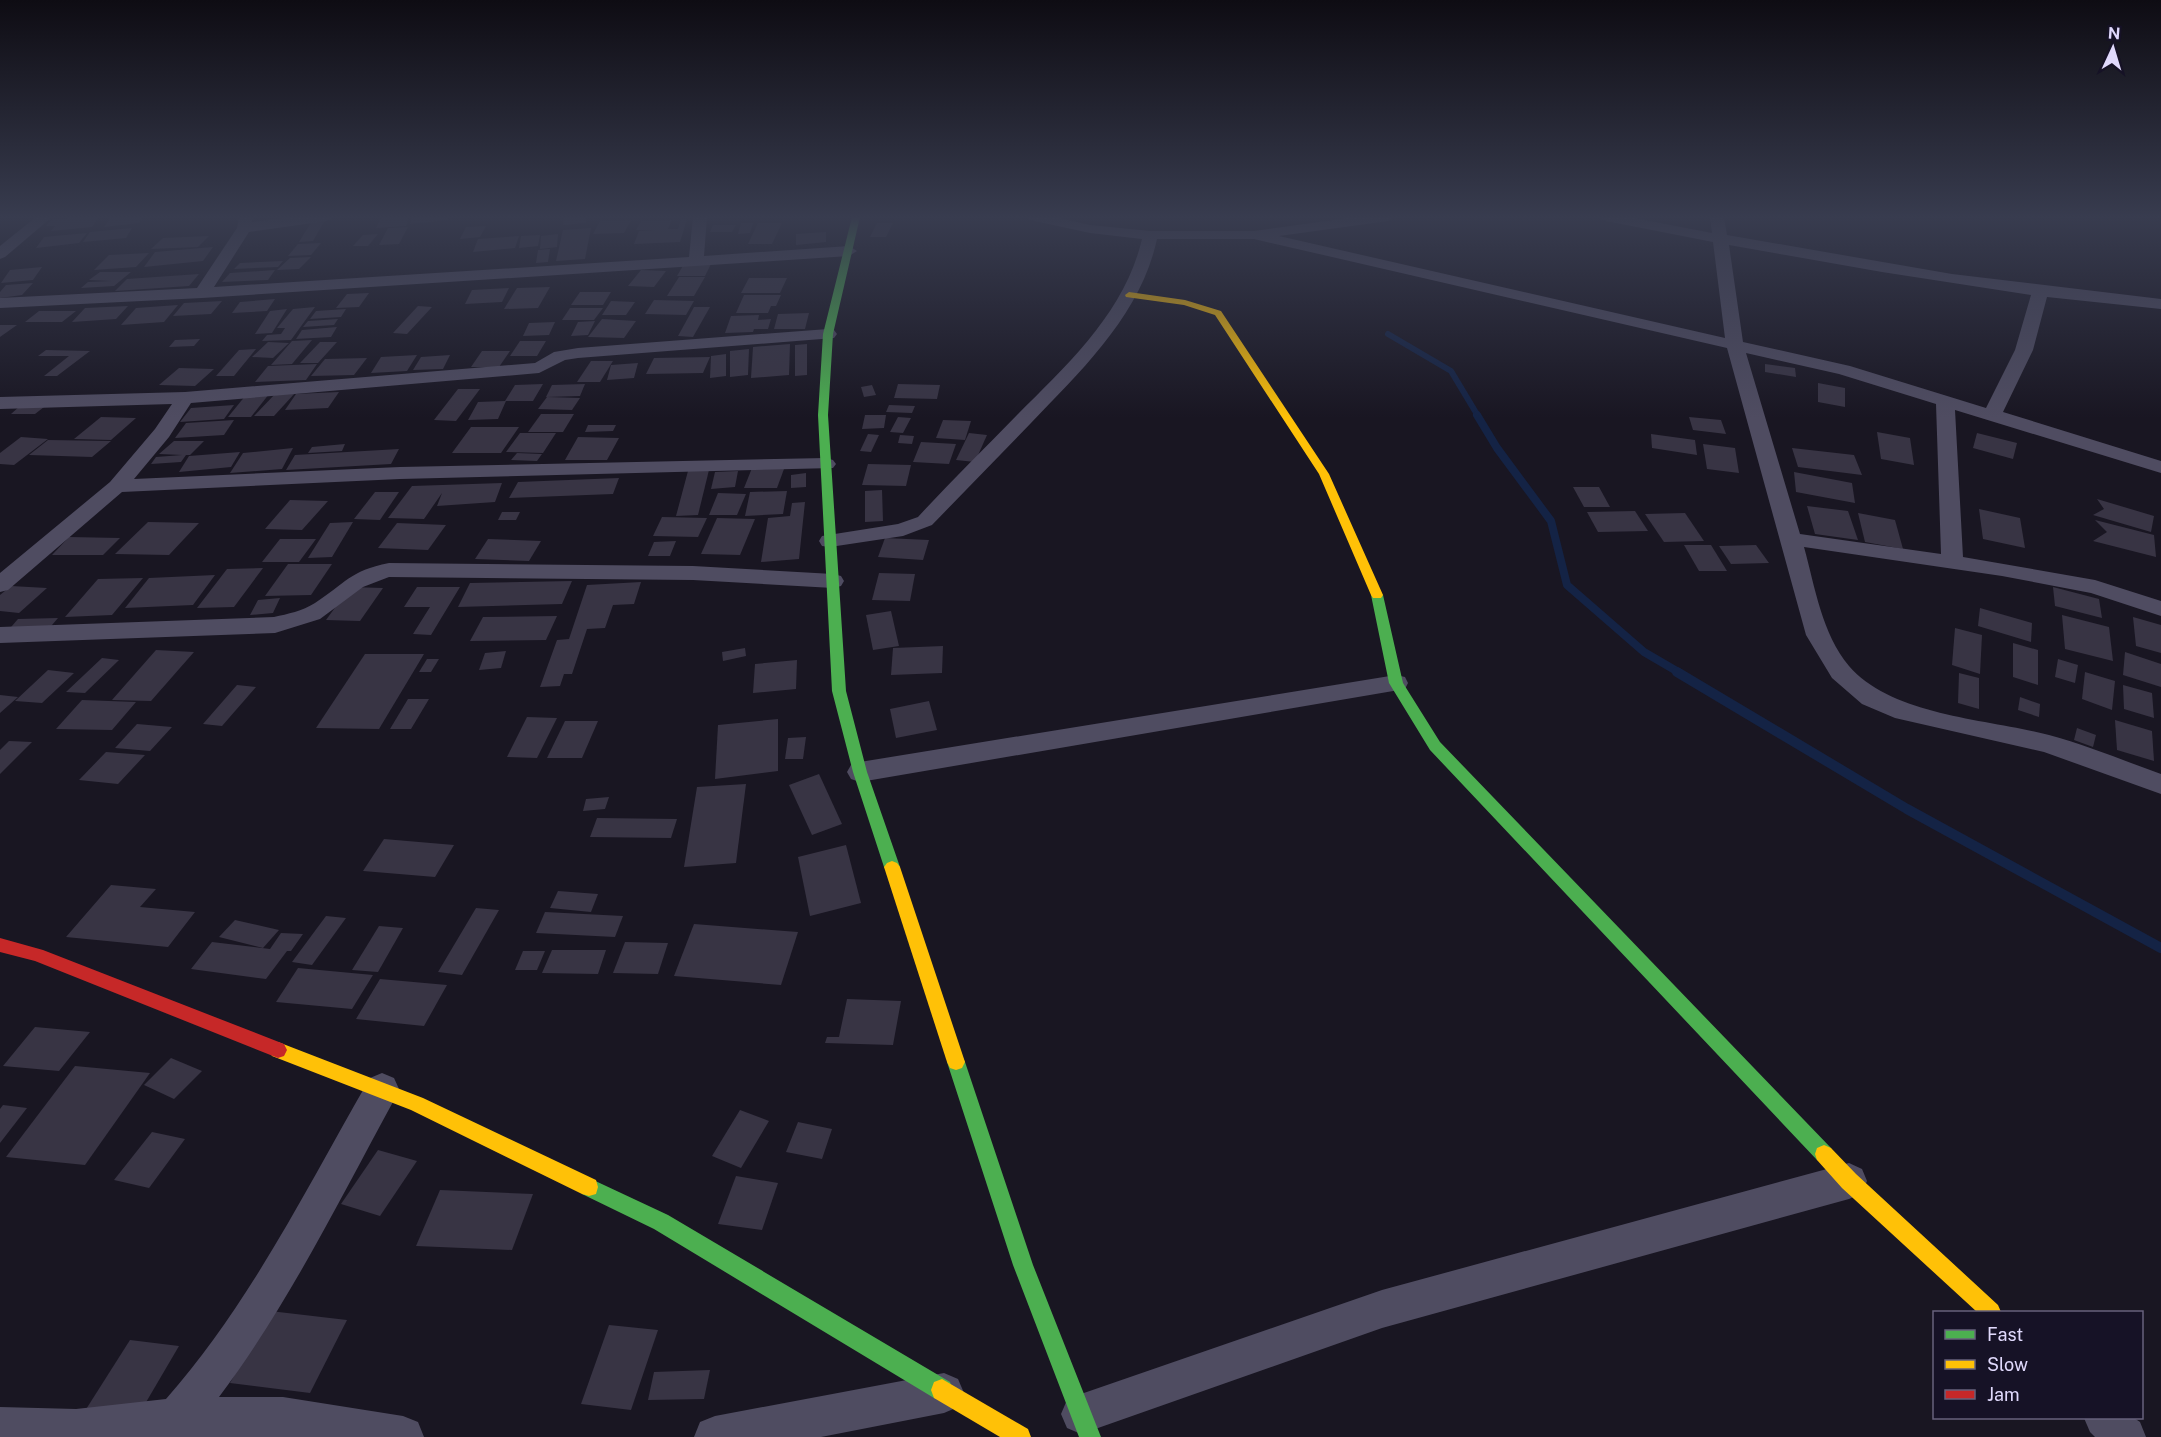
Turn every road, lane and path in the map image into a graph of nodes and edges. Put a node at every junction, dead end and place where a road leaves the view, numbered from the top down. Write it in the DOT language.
graph roads {
  1 [pos="207,284"];
  2 [pos="336,284"];
  3 [pos="841,284"];
  4 [pos="1134,284"];
  5 [pos="1469,284"];
  6 [pos="1726,284"];
  7 [pos="1992,284"];
  8 [pos="2040,292"];
  9 [pos="202,293"];
  10 [pos="1129,295"];
  11 [pos="0,303"];
  12 [pos="2161,304"];
  13 [pos="828,334"];
  14 [pos="1735,345"];
  15 [pos="185,398"];
  16 [pos="1945,401"];
  17 [pos="0,403"];
  18 [pos="1992,415"];
  19 [pos="826,464"];
  20 [pos="2161,467"];
  21 [pos="117,486"];
  22 [pos="1790,539"];
  23 [pos="830,541"];
  24 [pos="1952,562"];
  25 [pos="833,581"];
  26 [pos="0,585"];
  27 [pos="2161,609"];
  28 [pos="0,635"];
  29 [pos="1396,683"];
  30 [pos="860,772"];
  31 [pos="2161,784"];
  32 [pos="0,945"];
  33 [pos="382,1089"];
  34 [pos="1849,1181"];
  35 [pos="1990,1311"];
  36 [pos="946,1393"];
  37 [pos="2105,1419"];
  38 [pos="1085,1425"];
  39 [pos="0,1427"];
  40 [pos="168,1427"];
  41 [pos="403,1437"];
  42 [pos="715,1437"];
  43 [pos="1020,1437"];
  44 [pos="2125,1437"];
  1 -- 9 [label="street"];
  2 -- 9 [label="street"];
  3 -- 13 [label="street"];
  4 -- 10 [label="street"];
  5 -- 14 [label="street"];
  6 -- 14 [label="street"];
  7 -- 8 [label="street"];
  8 -- 12 [label="street"];
  8 -- 18 [label="street"];
  9 -- 11 [label="street"];
  10 -- 23 [label="street"];
  10 -- 29 [label="street"];
  13 -- 15 [label="street"];
  13 -- 19 [label="street"];
  14 -- 16 [label="street"];
  14 -- 22 [label="street"];
  15 -- 17 [label="street"];
  15 -- 21 [label="street"];
  16 -- 18 [label="street"];
  16 -- 24 [label="street"];
  18 -- 20 [label="street"];
  19 -- 21 [label="street"];
  19 -- 23 [label="street"];
  21 -- 26 [label="street"];
  22 -- 24 [label="street"];
  22 -- 31 [label="street"];
  23 -- 25 [label="street"];
  24 -- 27 [label="street"];
  25 -- 28 [label="street"];
  25 -- 30 [label="street"];
  29 -- 30 [label="street"];
  29 -- 34 [label="street"];
  30 -- 38 [label="street"];
  32 -- 33 [label="street"];
  33 -- 36 [label="street"];
  33 -- 40 [label="street"];
  34 -- 35 [label="street"];
  34 -- 38 [label="street"];
  36 -- 42 [label="street"];
  36 -- 43 [label="street"];
  37 -- 44 [label="street"];
  39 -- 40 [label="street"];
  40 -- 41 [label="street"];
}
